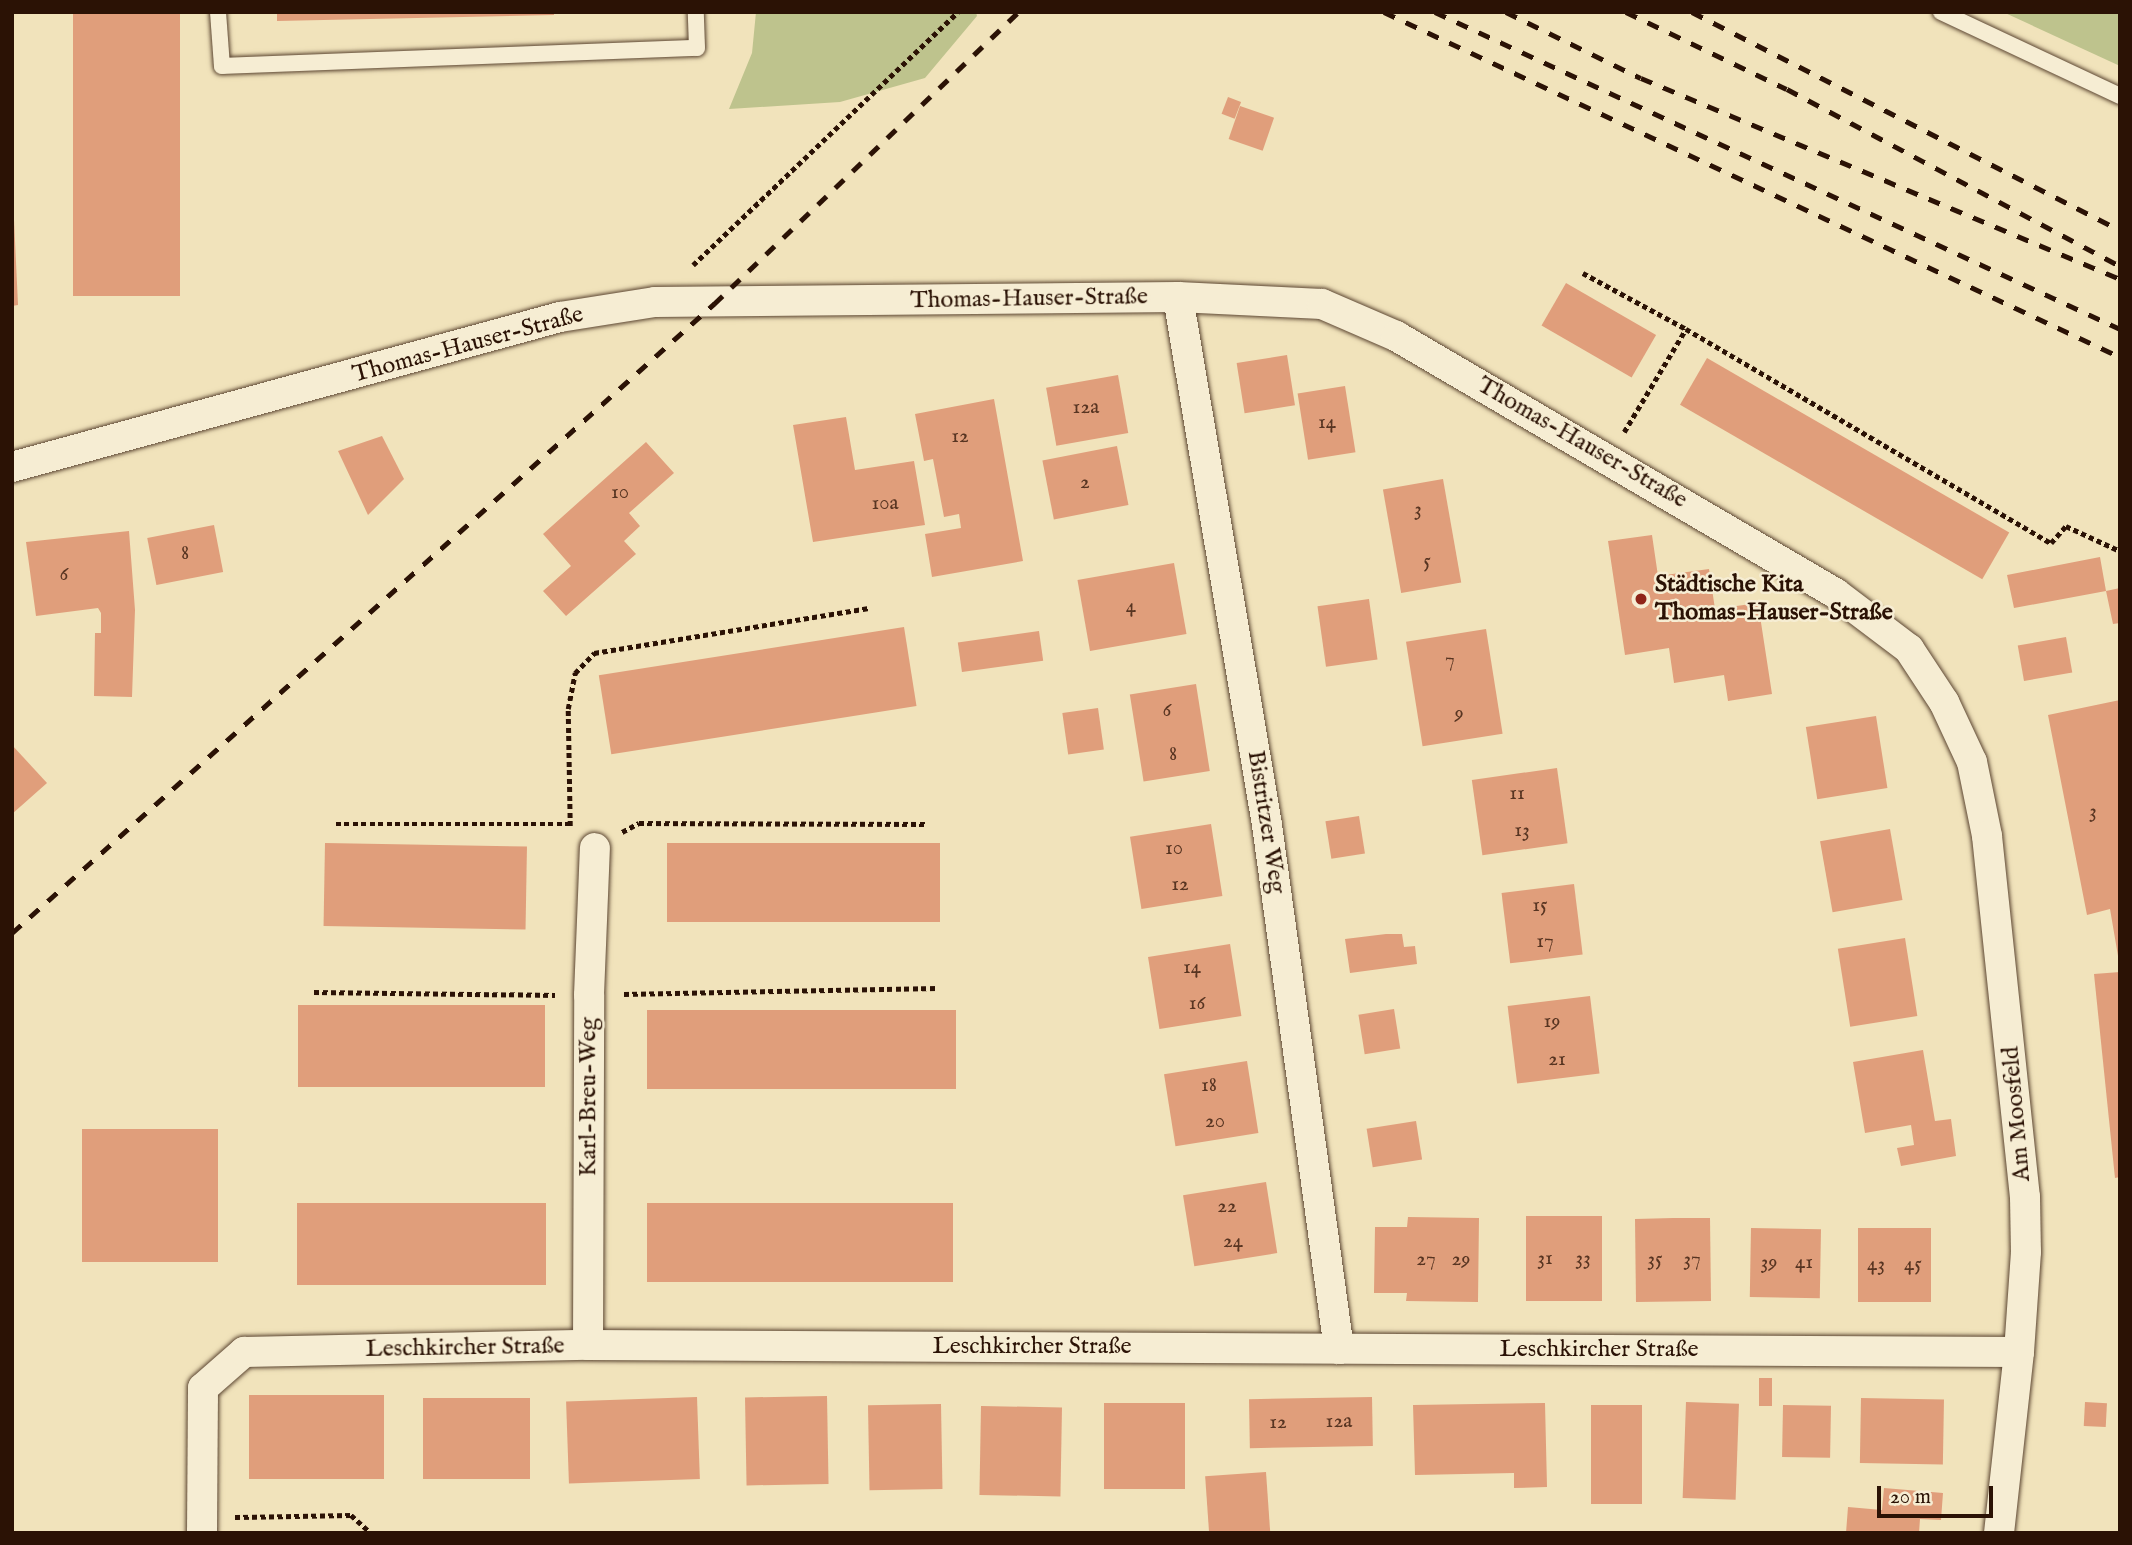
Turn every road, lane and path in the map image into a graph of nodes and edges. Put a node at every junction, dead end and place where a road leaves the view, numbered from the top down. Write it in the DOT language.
graph roads {
  1 [pos="218,12"];
  2 [pos="696,12"];
  3 [pos="958,12"];
  4 [pos="1941,12"];
  5 [pos="2120,96"];
  6 [pos="1583,273"];
  7 [pos="1178,297"];
  8 [pos="655,302"];
  9 [pos="1686,329"];
  10 [pos="1610,457"];
  11 [pos="12,467"];
  12 [pos="2120,551"];
  13 [pos="870,608"];
  14 [pos="1944,702"];
  15 [pos="336,824"];
  16 [pos="569,824"];
  17 [pos="925,824"];
  18 [pos="595,848"];
  19 [pos="938,988"];
  20 [pos="314,992"];
  21 [pos="589,995"];
  22 [pos="588,1345"];
  23 [pos="1339,1349"];
  24 [pos="2019,1352"];
  25 [pos="202,1525"];
  26 [pos="371,1533"];
  27 [pos="1999,1533"];
  1 -- 2 [label="lane"];
  3 -- 8 [label="path"];
  4 -- 5 [label="lane"];
  6 -- 9 [label="path"];
  7 -- 8 [label="street, Thomas-Hauser-Straße"];
  7 -- 10 [label="street, Thomas-Hauser-Straße"];
  7 -- 23 [label="street, Bistritzer Weg"];
  8 -- 11 [label="street, Thomas-Hauser-Straße"];
  9 -- 10 [label="path"];
  9 -- 12 [label="path"];
  10 -- 14 [label="street, Thomas-Hauser-Straße"];
  13 -- 16 [label="path"];
  14 -- 24 [label="street, Am Moosfeld"];
  15 -- 16 [label="path"];
  16 -- 18 [label="path"];
  17 -- 18 [label="path"];
  18 -- 21 [label="street, Karl-Breu-Weg"];
  19 -- 21 [label="path"];
  20 -- 21 [label="path"];
  21 -- 22 [label="street, Karl-Breu-Weg"];
  22 -- 23 [label="street, Leschkircher Straße"];
  22 -- 25 [label="street, Leschkircher Straße"];
  23 -- 24 [label="street, Leschkircher Straße"];
  24 -- 27 [label="street, Am Moosfeld"];
  25 -- 26 [label="path"];
}
